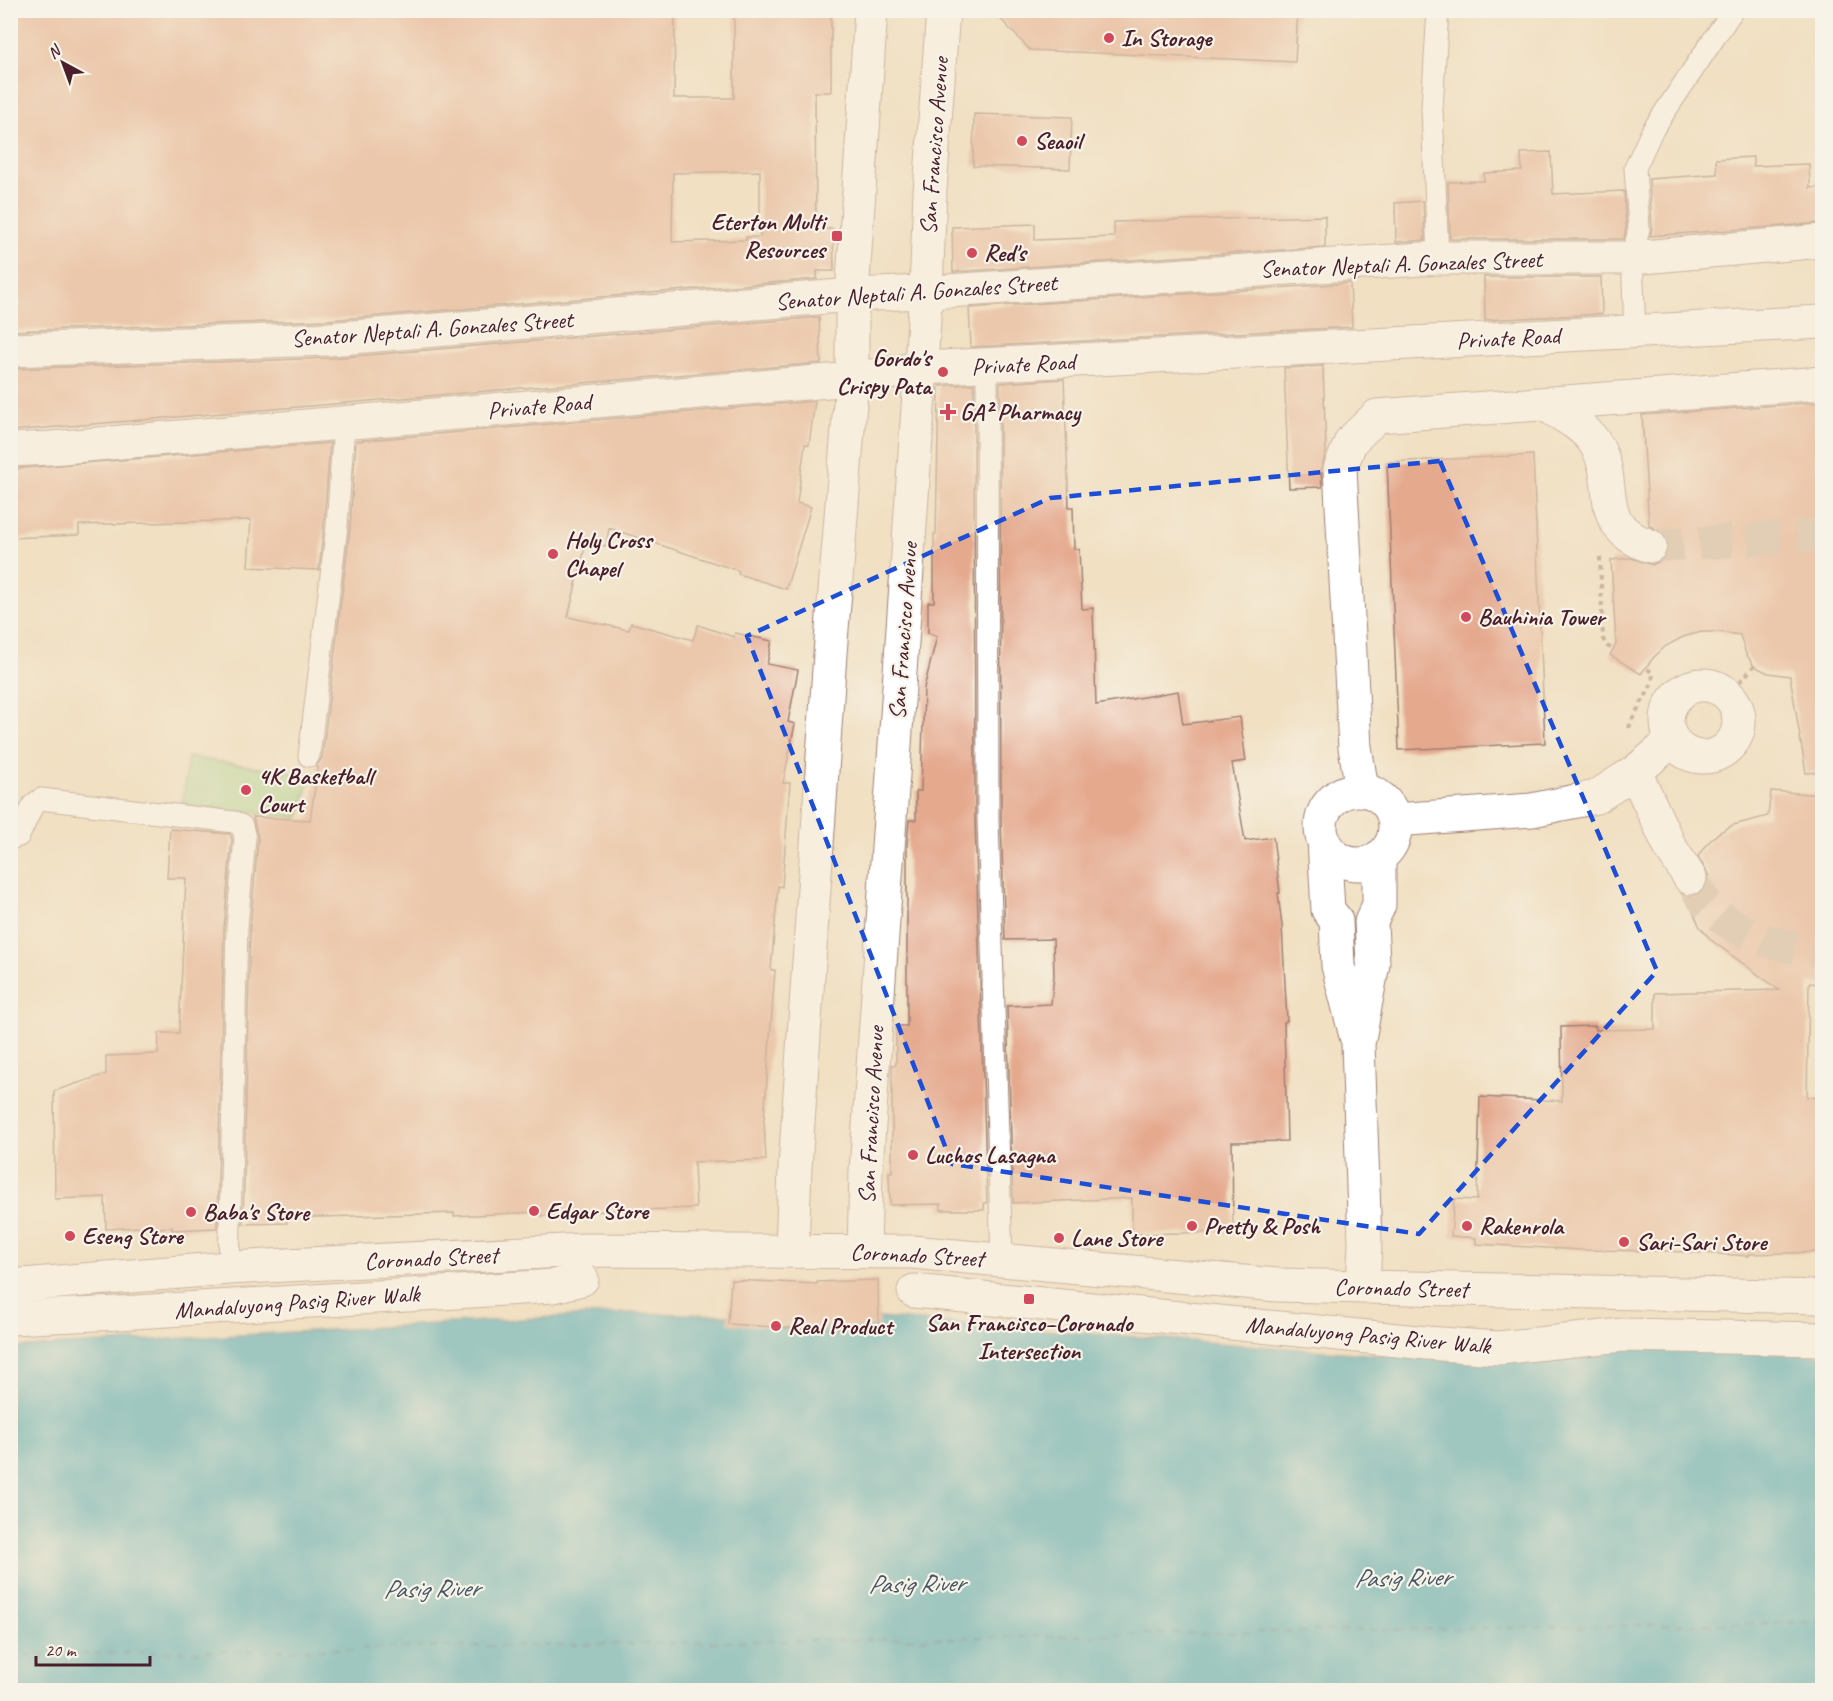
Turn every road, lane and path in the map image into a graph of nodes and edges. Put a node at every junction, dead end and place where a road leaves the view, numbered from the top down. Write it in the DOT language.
graph roads {
  1 [pos="871,10"];
  2 [pos="943,10"];
  3 [pos="1438,10"];
  4 [pos="1733,10"];
  5 [pos="1822,241"];
  6 [pos="1438,258"];
  7 [pos="1632,258"];
  8 [pos="926,291"];
  9 [pos="852,295"];
  10 [pos="1822,322"];
  11 [pos="1635,332"];
  12 [pos="10,350"];
  13 [pos="987,366"];
  14 [pos="921,369"];
  15 [pos="852,379"];
  16 [pos="1822,383"];
  17 [pos="1544,404"];
  18 [pos="344,424"];
  19 [pos="10,450"];
  20 [pos="1650,546"];
  21 [pos="1600,556"];
  22 [pos="1613,650"];
  23 [pos="1754,666"];
  24 [pos="1646,668"];
  25 [pos="1728,695"];
  26 [pos="1628,732"];
  27 [pos="1673,740"];
  28 [pos="309,756"];
  29 [pos="1635,772"];
  30 [pos="1362,789"];
  31 [pos="1395,820"];
  32 [pos="10,839"];
  33 [pos="1324,840"];
  34 [pos="1379,857"];
  35 [pos="1690,878"];
  36 [pos="1358,1044"];
  37 [pos="792,1250"];
  38 [pos="864,1251"];
  39 [pos="1002,1260"];
  40 [pos="228,1268"];
  41 [pos="582,1279"];
  42 [pos="10,1286"];
  43 [pos="1363,1287"];
  44 [pos="914,1291"];
  45 [pos="1822,1297"];
  46 [pos="10,1318"];
  47 [pos="1822,1339"];
  1 -- 9 [label="street"];
  2 -- 8 [label="street, San Francisco Avenue"];
  3 -- 6 [label="lane"];
  4 -- 7 [label="lane"];
  5 -- 7 [label="street, Senator Neptali A. Gonzales Street"];
  6 -- 7 [label="street, Senator Neptali A. Gonzales Street"];
  6 -- 8 [label="street, Senator Neptali A. Gonzales Street"];
  7 -- 11 [label="lane"];
  8 -- 9 [label="street, Senator Neptali A. Gonzales Street"];
  8 -- 14 [label="street, San Francisco Avenue"];
  9 -- 12 [label="street, Senator Neptali A. Gonzales Street"];
  9 -- 15 [label="street"];
  10 -- 11 [label="street, Private Road"];
  11 -- 13 [label="street, Private Road"];
  13 -- 14 [label="street, Private Road"];
  13 -- 39 [label="lane"];
  14 -- 15 [label="street, Private Road"];
  14 -- 38 [label="street, San Francisco Avenue"];
  15 -- 18 [label="street, Private Road"];
  15 -- 37 [label="street"];
  16 -- 17 [label="street"];
  17 -- 20 [label="street"];
  17 -- 30 [label="street"];
  18 -- 19 [label="street, Private Road"];
  18 -- 28 [label="lane"];
  21 -- 22 [label="path"];
  23 -- 25 [label="path"];
  24 -- 26 [label="path"];
  25 -- 27 [label="street"];
  25 -- 27 [label="street"];
  27 -- 29 [label="street"];
  29 -- 31 [label="street"];
  29 -- 35 [label="street"];
  30 -- 31 [label="street"];
  30 -- 33 [label="street"];
  31 -- 34 [label="street"];
  32 -- 40 [label="lane"];
  33 -- 34 [label="street"];
  33 -- 36 [label="street"];
  34 -- 36 [label="street"];
  36 -- 43 [label="street"];
  37 -- 38 [label="street, Coronado Street"];
  37 -- 40 [label="street, Coronado Street"];
  38 -- 39 [label="street, Coronado Street"];
  39 -- 43 [label="street, Coronado Street"];
  40 -- 42 [label="street, Coronado Street"];
  41 -- 46 [label="street, Mandaluyong Pasig River Walk"];
  43 -- 45 [label="street, Coronado Street"];
  44 -- 47 [label="street, Mandaluyong Pasig River Walk"];
}
